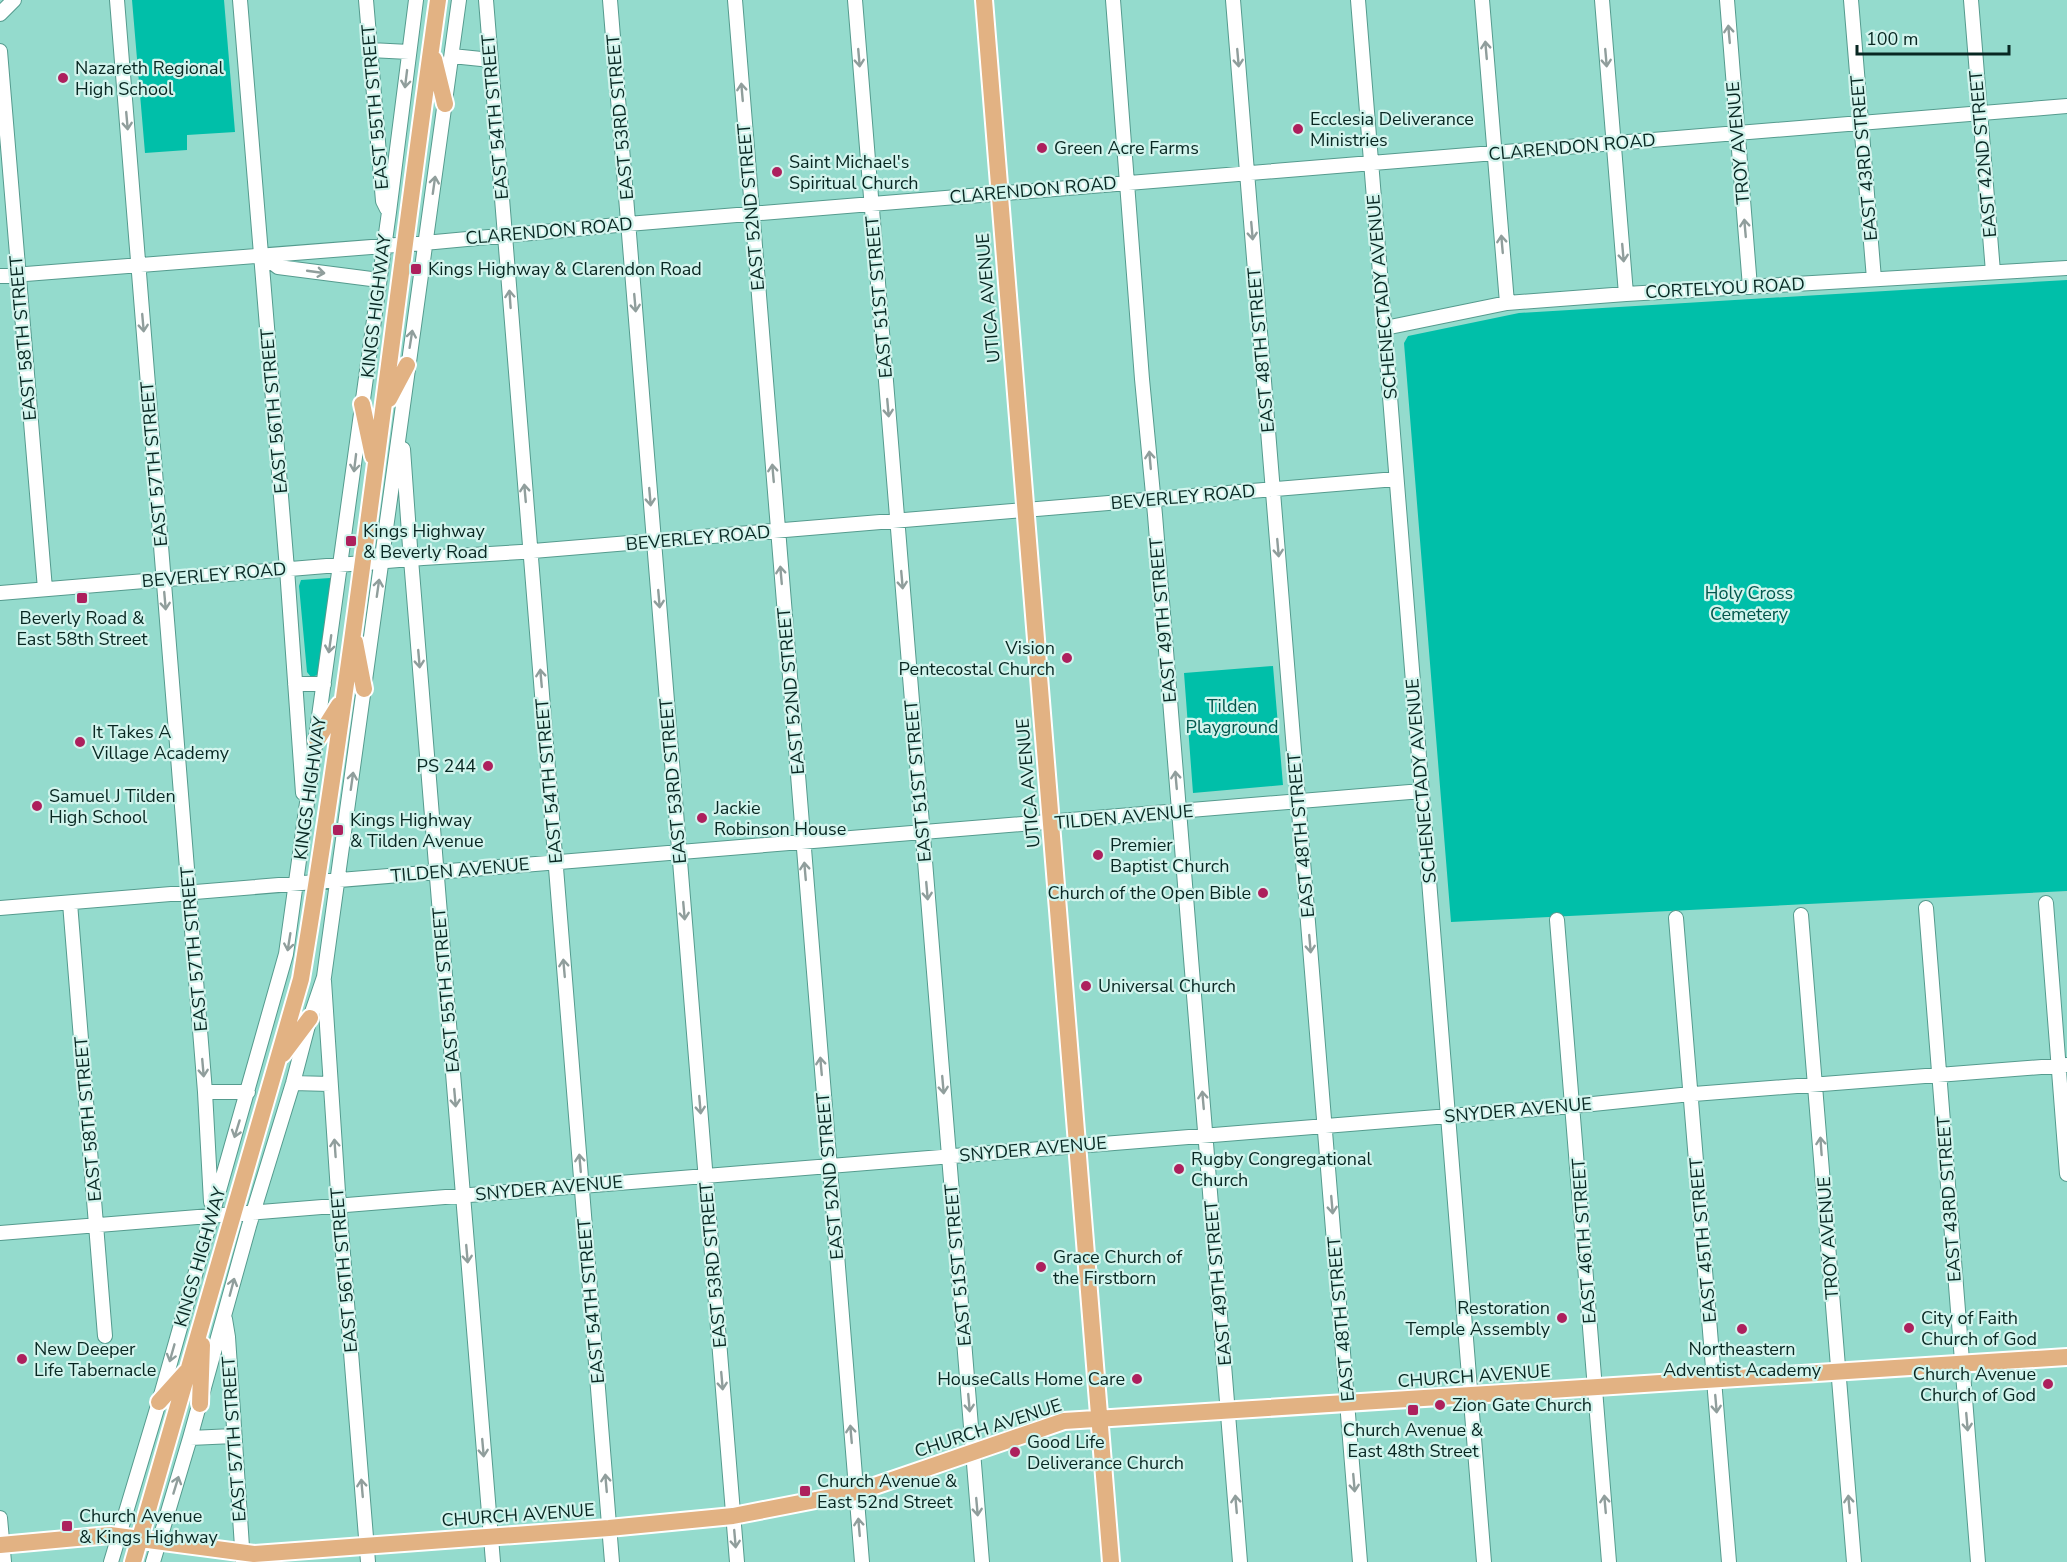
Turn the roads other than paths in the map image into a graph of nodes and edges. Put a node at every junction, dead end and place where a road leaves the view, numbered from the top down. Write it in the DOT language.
graph roads {
  1 [pos="14,0"];
  2 [pos="117,0"];
  3 [pos="240,0"];
  4 [pos="366,0"];
  5 [pos="416,0"];
  6 [pos="438,0"];
  7 [pos="459,0"];
  8 [pos="486,0"];
  9 [pos="610,0"];
  10 [pos="735,0"];
  11 [pos="855,0"];
  12 [pos="984,0"];
  13 [pos="1113,0"];
  14 [pos="1233,0"];
  15 [pos="1358,0"];
  16 [pos="1482,0"];
  17 [pos="1602,0"];
  18 [pos="1726,0"];
  19 [pos="1851,0"];
  20 [pos="1971,0"];
  21 [pos="0,14"];
  22 [pos="431,49"];
  23 [pos="370,50"];
  24 [pos="0,51"];
  25 [pos="409,52"];
  26 [pos="452,56"];
  27 [pos="491,60"];
  28 [pos="445,104"];
  29 [pos="2067,106"];
  30 [pos="1980,114"];
  31 [pos="1861,124"];
  32 [pos="1737,133"];
  33 [pos="1613,143"];
  34 [pos="1494,153"];
  35 [pos="1371,163"];
  36 [pos="1247,173"];
  37 [pos="1128,183"];
  38 [pos="999,193"];
  39 [pos="871,203"];
  40 [pos="389,212"];
  41 [pos="752,213"];
  42 [pos="628,224"];
  43 [pos="505,236"];
  44 [pos="426,243"];
  45 [pos="403,244"];
  46 [pos="384,246"];
  47 [pos="262,255"];
  48 [pos="138,265"];
  49 [pos="2067,268"];
  50 [pos="1993,272"];
  51 [pos="18,274"];
  52 [pos="0,276"];
  53 [pos="1874,279"];
  54 [pos="379,280"];
  55 [pos="1750,286"];
  56 [pos="1626,294"];
  57 [pos="1507,303"];
  58 [pos="1385,328"];
  59 [pos="407,365"];
  60 [pos="362,404"];
  61 [pos="384,408"];
  62 [pos="402,417"];
  63 [pos="375,467"];
  64 [pos="1396,479"];
  65 [pos="1273,489"];
  66 [pos="1153,499"];
  67 [pos="1025,509"];
  68 [pos="897,521"];
  69 [pos="778,531"];
  70 [pos="654,541"];
  71 [pos="530,551"];
  72 [pos="411,559"];
  73 [pos="382,562"];
  74 [pos="361,563"];
  75 [pos="341,565"];
  76 [pos="287,569"];
  77 [pos="164,579"];
  78 [pos="45,589"];
  79 [pos="0,593"];
  80 [pos="352,627"];
  81 [pos="295,684"];
  82 [pos="324,684"];
  83 [pos="364,689"];
  84 [pos="342,699"];
  85 [pos="317,740"];
  86 [pos="1422,791"];
  87 [pos="1298,802"];
  88 [pos="1179,812"];
  89 [pos="305,822"];
  90 [pos="1050,823"];
  91 [pos="922,833"];
  92 [pos="803,842"];
  93 [pos="679,853"];
  94 [pos="555,862"];
  95 [pos="436,872"];
  96 [pos="339,880"];
  97 [pos="317,882"];
  98 [pos="297,884"];
  99 [pos="189,893"];
  100 [pos="70,903"];
  101 [pos="2046,903"];
  102 [pos="0,908"];
  103 [pos="1926,908"];
  104 [pos="1801,915"];
  105 [pos="1676,918"];
  106 [pos="1557,920"];
  107 [pos="324,977"];
  108 [pos="310,1018"];
  109 [pos="277,1062"];
  110 [pos="2063,1066"];
  111 [pos="1940,1076"];
  112 [pos="293,1083"];
  113 [pos="330,1084"];
  114 [pos="1816,1086"];
  115 [pos="205,1092"];
  116 [pos="248,1092"];
  117 [pos="1691,1094"];
  118 [pos="1573,1106"];
  119 [pos="1449,1115"];
  120 [pos="1325,1126"];
  121 [pos="1206,1135"];
  122 [pos="1077,1146"];
  123 [pos="949,1156"];
  124 [pos="829,1166"];
  125 [pos="2067,1174"];
  126 [pos="706,1176"];
  127 [pos="582,1186"];
  128 [pos="463,1195"];
  129 [pos="339,1206"];
  130 [pos="253,1212"];
  131 [pos="232,1214"];
  132 [pos="211,1216"];
  133 [pos="97,1225"];
  134 [pos="0,1233"];
  135 [pos="224,1316"];
  136 [pos="203,1318"];
  137 [pos="105,1336"];
  138 [pos="2067,1357"];
  139 [pos="1962,1364"];
  140 [pos="188,1370"];
  141 [pos="1838,1372"];
  142 [pos="1714,1380"];
  143 [pos="1595,1388"];
  144 [pos="1471,1395"];
  145 [pos="159,1402"];
  146 [pos="200,1404"];
  147 [pos="1347,1404"];
  148 [pos="1228,1410"];
  149 [pos="1100,1418"];
  150 [pos="234,1436"];
  151 [pos="190,1438"];
  152 [pos="973,1452"];
  153 [pos="857,1492"];
  154 [pos="734,1516"];
  155 [pos="0,1518"];
  156 [pos="609,1528"];
  157 [pos="118,1536"];
  158 [pos="491,1537"];
  159 [pos="140,1539"];
  160 [pos="159,1541"];
  161 [pos="1,1544"];
  162 [pos="368,1554"];
  163 [pos="243,1557"];
  164 [pos="4,1562"];
  165 [pos="111,1562"];
  166 [pos="133,1562"];
  167 [pos="153,1562"];
  168 [pos="493,1562"];
  169 [pos="612,1562"];
  170 [pos="737,1562"];
  171 [pos="862,1562"];
  172 [pos="982,1562"];
  173 [pos="1111,1562"];
  174 [pos="1240,1562"];
  175 [pos="1360,1562"];
  176 [pos="1485,1562"];
  177 [pos="1609,1562"];
  178 [pos="1729,1562"];
  179 [pos="1854,1562"];
  180 [pos="1978,1562"];
  1 -- 21 [label="street"];
  2 -- 48 [label="street, EAST 57TH STREET, one-way"];
  3 -- 47 [label="street, EAST 56TH STREET"];
  4 -- 23 [label="street, EAST 55TH STREET"];
  5 -- 25 [label="street, KINGS HIGHWAY"];
  6 -- 22 [label="main road, KINGS HIGHWAY"];
  7 -- 26 [label="street"];
  8 -- 27 [label="street, EAST 54TH STREET"];
  9 -- 42 [label="street, EAST 53RD STREET"];
  41 -- 10 [label="street, EAST 52ND STREET, one-way"];
  11 -- 39 [label="street, EAST 51ST STREET, one-way"];
  12 -- 38 [label="main road, UTICA AVENUE"];
  13 -- 37 [label="street, EAST 49TH STREET"];
  14 -- 36 [label="street, EAST 48TH STREET, one-way"];
  15 -- 35 [label="street, SCHENECTADY AVENUE"];
  34 -- 16 [label="street, one-way"];
  17 -- 33 [label="street, one-way"];
  32 -- 18 [label="street, TROY AVENUE, one-way"];
  19 -- 31 [label="street, EAST 43RD STREET"];
  20 -- 30 [label="street, EAST 42ND STREET"];
  22 -- 28 [label="main road"];
  22 -- 45 [label="main road, KINGS HIGHWAY"];
  23 -- 25 [label="street"];
  23 -- 40 [label="street, EAST 55TH STREET"];
  24 -- 51 [label="street, EAST 58TH STREET"];
  25 -- 40 [label="street, KINGS HIGHWAY, one-way"];
  26 -- 27 [label="street"];
  26 -- 28 [label="street"];
  27 -- 43 [label="street, EAST 54TH STREET"];
  44 -- 28 [label="street, one-way"];
  29 -- 30 [label="street, CLARENDON ROAD"];
  30 -- 31 [label="street, CLARENDON ROAD"];
  30 -- 50 [label="street, EAST 42ND STREET"];
  31 -- 32 [label="street, CLARENDON ROAD"];
  31 -- 53 [label="street, EAST 43RD STREET"];
  32 -- 33 [label="street, CLARENDON ROAD"];
  55 -- 32 [label="street, TROY AVENUE, one-way"];
  33 -- 34 [label="street, CLARENDON ROAD"];
  33 -- 56 [label="street, one-way"];
  34 -- 35 [label="street, CLARENDON ROAD"];
  57 -- 34 [label="street, one-way"];
  35 -- 36 [label="street, CLARENDON ROAD"];
  35 -- 58 [label="street, SCHENECTADY AVENUE"];
  36 -- 37 [label="street, CLARENDON ROAD"];
  36 -- 65 [label="street, EAST 48TH STREET, one-way"];
  37 -- 38 [label="street, CLARENDON ROAD"];
  66 -- 37 [label="street, EAST 49TH STREET, one-way"];
  38 -- 39 [label="street, CLARENDON ROAD"];
  38 -- 67 [label="main road, UTICA AVENUE"];
  39 -- 41 [label="street, CLARENDON ROAD"];
  39 -- 68 [label="street, EAST 51ST STREET, one-way"];
  40 -- 46 [label="street, KINGS HIGHWAY"];
  41 -- 42 [label="street, CLARENDON ROAD"];
  69 -- 41 [label="street, EAST 52ND STREET, one-way"];
  42 -- 43 [label="street, CLARENDON ROAD"];
  42 -- 70 [label="street, EAST 53RD STREET, one-way"];
  43 -- 44 [label="street, CLARENDON ROAD"];
  71 -- 43 [label="street, EAST 54TH STREET, one-way"];
  44 -- 45 [label="street, CLARENDON ROAD"];
  59 -- 44 [label="street, one-way"];
  45 -- 46 [label="street, CLARENDON ROAD"];
  45 -- 61 [label="main road, KINGS HIGHWAY"];
  46 -- 47 [label="street, CLARENDON ROAD"];
  46 -- 54 [label="street, KINGS HIGHWAY"];
  47 -- 48 [label="street, CLARENDON ROAD"];
  47 -- 54 [label="street, one-way"];
  47 -- 76 [label="street, EAST 56TH STREET"];
  48 -- 51 [label="street, CLARENDON ROAD"];
  48 -- 77 [label="street, EAST 57TH STREET, one-way"];
  49 -- 50 [label="street, CORTELYOU ROAD"];
  50 -- 53 [label="street, CORTELYOU ROAD"];
  51 -- 52 [label="street, CLARENDON ROAD"];
  51 -- 78 [label="street, EAST 58TH STREET"];
  53 -- 55 [label="street, CORTELYOU ROAD"];
  54 -- 60 [label="street, KINGS HIGHWAY"];
  55 -- 56 [label="street, CORTELYOU ROAD"];
  56 -- 57 [label="street, CORTELYOU ROAD"];
  57 -- 58 [label="street, CORTELYOU ROAD"];
  58 -- 64 [label="street, SCHENECTADY AVENUE"];
  59 -- 61 [label="main road"];
  59 -- 62 [label="street"];
  60 -- 63 [label="main road"];
  60 -- 75 [label="street, KINGS HIGHWAY, one-way"];
  61 -- 63 [label="main road, KINGS HIGHWAY"];
  62 -- 72 [label="street, EAST 55TH STREET"];
  62 -- 73 [label="street"];
  63 -- 74 [label="main road, KINGS HIGHWAY"];
  64 -- 65 [label="street, BEVERLEY ROAD"];
  64 -- 86 [label="street, SCHENECTADY AVENUE"];
  65 -- 66 [label="street, BEVERLEY ROAD"];
  65 -- 87 [label="street, EAST 48TH STREET, one-way"];
  66 -- 67 [label="street, BEVERLEY ROAD"];
  88 -- 66 [label="street, EAST 49TH STREET, one-way"];
  67 -- 68 [label="street, BEVERLEY ROAD"];
  67 -- 90 [label="main road, UTICA AVENUE"];
  68 -- 69 [label="street, BEVERLEY ROAD"];
  68 -- 91 [label="street, EAST 51ST STREET, one-way"];
  69 -- 70 [label="street, BEVERLEY ROAD"];
  92 -- 69 [label="street, EAST 52ND STREET, one-way"];
  70 -- 71 [label="street, BEVERLEY ROAD"];
  70 -- 93 [label="street, EAST 53RD STREET, one-way"];
  71 -- 72 [label="street, BEVERLEY ROAD"];
  94 -- 71 [label="street, EAST 54TH STREET, one-way"];
  72 -- 73 [label="street, BEVERLEY ROAD"];
  72 -- 95 [label="street, EAST 55TH STREET, one-way"];
  73 -- 74 [label="street, BEVERLEY ROAD"];
  83 -- 73 [label="street, one-way"];
  74 -- 75 [label="street, BEVERLEY ROAD"];
  74 -- 80 [label="main road, KINGS HIGHWAY"];
  75 -- 76 [label="street, BEVERLEY ROAD"];
  75 -- 82 [label="street, KINGS HIGHWAY, one-way"];
  76 -- 77 [label="street, BEVERLEY ROAD"];
  76 -- 81 [label="street, EAST 56TH STREET"];
  77 -- 78 [label="street, BEVERLEY ROAD"];
  77 -- 99 [label="street, EAST 57TH STREET, one-way"];
  78 -- 79 [label="street, BEVERLEY ROAD"];
  80 -- 83 [label="main road"];
  80 -- 84 [label="main road, KINGS HIGHWAY"];
  81 -- 82 [label="street"];
  81 -- 89 [label="street, EAST 56TH STREET"];
  82 -- 85 [label="street, KINGS HIGHWAY"];
  96 -- 83 [label="street, one-way"];
  84 -- 85 [label="main road"];
  84 -- 97 [label="main road, KINGS HIGHWAY"];
  85 -- 89 [label="street, KINGS HIGHWAY"];
  86 -- 87 [label="street, TILDEN AVENUE"];
  86 -- 119 [label="street, SCHENECTADY AVENUE"];
  87 -- 88 [label="street, TILDEN AVENUE"];
  87 -- 120 [label="street, EAST 48TH STREET, one-way"];
  88 -- 90 [label="street, TILDEN AVENUE"];
  121 -- 88 [label="street, EAST 49TH STREET, one-way"];
  89 -- 98 [label="street, KINGS HIGHWAY"];
  90 -- 91 [label="street, TILDEN AVENUE"];
  90 -- 122 [label="main road, UTICA AVENUE"];
  91 -- 92 [label="street, TILDEN AVENUE"];
  91 -- 123 [label="street, EAST 51ST STREET, one-way"];
  92 -- 93 [label="street, TILDEN AVENUE"];
  124 -- 92 [label="street, EAST 52ND STREET, one-way"];
  93 -- 94 [label="street, TILDEN AVENUE"];
  93 -- 126 [label="street, EAST 53RD STREET, one-way"];
  94 -- 95 [label="street, TILDEN AVENUE"];
  127 -- 94 [label="street, EAST 54TH STREET, one-way"];
  95 -- 96 [label="street, TILDEN AVENUE"];
  95 -- 128 [label="street, EAST 55TH STREET, one-way"];
  96 -- 97 [label="street, TILDEN AVENUE"];
  96 -- 107 [label="street"];
  97 -- 98 [label="street, TILDEN AVENUE"];
  97 -- 109 [label="main road, KINGS HIGHWAY"];
  98 -- 99 [label="street, TILDEN AVENUE"];
  98 -- 116 [label="street, KINGS HIGHWAY, one-way"];
  99 -- 100 [label="street, TILDEN AVENUE"];
  99 -- 115 [label="street, EAST 57TH STREET, one-way"];
  100 -- 102 [label="street, TILDEN AVENUE"];
  100 -- 133 [label="street, EAST 58TH STREET"];
  101 -- 110 [label="street"];
  103 -- 111 [label="street, EAST 43RD STREET"];
  104 -- 114 [label="street, TROY AVENUE"];
  105 -- 117 [label="street, EAST 45TH STREET"];
  106 -- 118 [label="street, EAST 46TH STREET"];
  107 -- 108 [label="street"];
  107 -- 113 [label="street, EAST 56TH STREET"];
  108 -- 109 [label="main road"];
  108 -- 112 [label="street"];
  109 -- 131 [label="main road, KINGS HIGHWAY"];
  110 -- 111 [label="street, SNYDER AVENUE"];
  110 -- 125 [label="street"];
  111 -- 114 [label="street, SNYDER AVENUE"];
  111 -- 139 [label="street, EAST 43RD STREET"];
  112 -- 113 [label="street"];
  112 -- 130 [label="street"];
  129 -- 113 [label="street, EAST 56TH STREET, one-way"];
  114 -- 117 [label="street, SNYDER AVENUE"];
  141 -- 114 [label="street, TROY AVENUE, one-way"];
  115 -- 116 [label="street"];
  115 -- 132 [label="street, EAST 57TH STREET"];
  116 -- 132 [label="street, KINGS HIGHWAY, one-way"];
  117 -- 118 [label="street, SNYDER AVENUE"];
  117 -- 142 [label="street, EAST 45TH STREET"];
  118 -- 119 [label="street, SNYDER AVENUE"];
  118 -- 143 [label="street, EAST 46TH STREET"];
  119 -- 120 [label="street, SNYDER AVENUE"];
  119 -- 144 [label="street, SCHENECTADY AVENUE"];
  120 -- 121 [label="street, SNYDER AVENUE"];
  120 -- 147 [label="street, EAST 48TH STREET, one-way"];
  121 -- 122 [label="street, SNYDER AVENUE"];
  121 -- 148 [label="street, EAST 49TH STREET"];
  122 -- 123 [label="street, SNYDER AVENUE"];
  122 -- 149 [label="main road, UTICA AVENUE"];
  123 -- 124 [label="street, SNYDER AVENUE"];
  123 -- 152 [label="street, EAST 51ST STREET, one-way"];
  124 -- 126 [label="street, SNYDER AVENUE"];
  153 -- 124 [label="street, EAST 52ND STREET, one-way"];
  126 -- 127 [label="street, SNYDER AVENUE"];
  126 -- 154 [label="street, EAST 53RD STREET, one-way"];
  127 -- 128 [label="street, SNYDER AVENUE"];
  156 -- 127 [label="street, EAST 54TH STREET, one-way"];
  128 -- 129 [label="street, SNYDER AVENUE"];
  128 -- 158 [label="street, EAST 55TH STREET, one-way"];
  129 -- 130 [label="street, SNYDER AVENUE"];
  162 -- 129 [label="street, EAST 56TH STREET, one-way"];
  130 -- 131 [label="street, SNYDER AVENUE"];
  135 -- 130 [label="street, one-way"];
  131 -- 132 [label="street, SNYDER AVENUE"];
  131 -- 136 [label="main road, KINGS HIGHWAY"];
  132 -- 133 [label="street, SNYDER AVENUE"];
  132 -- 145 [label="street, KINGS HIGHWAY, one-way"];
  133 -- 134 [label="street, SNYDER AVENUE"];
  133 -- 137 [label="street, EAST 58TH STREET"];
  135 -- 146 [label="street"];
  135 -- 150 [label="street, EAST 57TH STREET"];
  136 -- 140 [label="main road, KINGS HIGHWAY"];
  136 -- 146 [label="main road"];
  138 -- 139 [label="main road, CHURCH AVENUE"];
  139 -- 141 [label="main road, CHURCH AVENUE"];
  139 -- 180 [label="street, EAST 43RD STREET, one-way"];
  140 -- 145 [label="main road"];
  140 -- 159 [label="main road, KINGS HIGHWAY"];
  141 -- 142 [label="main road, CHURCH AVENUE"];
  179 -- 141 [label="street, TROY AVENUE, one-way"];
  142 -- 143 [label="main road, CHURCH AVENUE"];
  142 -- 178 [label="street, EAST 45TH STREET, one-way"];
  143 -- 144 [label="main road, CHURCH AVENUE"];
  177 -- 143 [label="street, EAST 46TH STREET, one-way"];
  144 -- 147 [label="main road, CHURCH AVENUE"];
  144 -- 176 [label="street, SCHENECTADY AVENUE"];
  145 -- 157 [label="street, KINGS HIGHWAY"];
  146 -- 151 [label="street"];
  147 -- 148 [label="main road, CHURCH AVENUE"];
  147 -- 175 [label="street, EAST 48TH STREET, one-way"];
  148 -- 149 [label="main road, CHURCH AVENUE"];
  174 -- 148 [label="street, EAST 49TH STREET, one-way"];
  149 -- 152 [label="main road, CHURCH AVENUE"];
  149 -- 173 [label="main road, UTICA AVENUE"];
  150 -- 151 [label="street"];
  150 -- 163 [label="street, EAST 57TH STREET"];
  160 -- 151 [label="street, one-way"];
  152 -- 153 [label="main road, CHURCH AVENUE"];
  152 -- 172 [label="street, EAST 51ST STREET, one-way"];
  153 -- 154 [label="main road, CHURCH AVENUE"];
  171 -- 153 [label="street, EAST 52ND STREET, one-way"];
  154 -- 156 [label="main road, CHURCH AVENUE"];
  154 -- 170 [label="street, EAST 53RD STREET, one-way"];
  155 -- 161 [label="street"];
  156 -- 158 [label="main road, CHURCH AVENUE"];
  156 -- 169 [label="street, EAST 54TH STREET"];
  157 -- 159 [label="main road, CHURCH AVENUE"];
  157 -- 161 [label="main road, CHURCH AVENUE"];
  157 -- 165 [label="street, KINGS HIGHWAY"];
  158 -- 162 [label="main road, CHURCH AVENUE"];
  158 -- 168 [label="street, EAST 55TH STREET"];
  159 -- 160 [label="main road, CHURCH AVENUE"];
  159 -- 166 [label="main road, KINGS HIGHWAY"];
  160 -- 163 [label="main road, CHURCH AVENUE"];
  160 -- 167 [label="street"];
  161 -- 164 [label="street"];
  162 -- 163 [label="main road, CHURCH AVENUE"];
}
